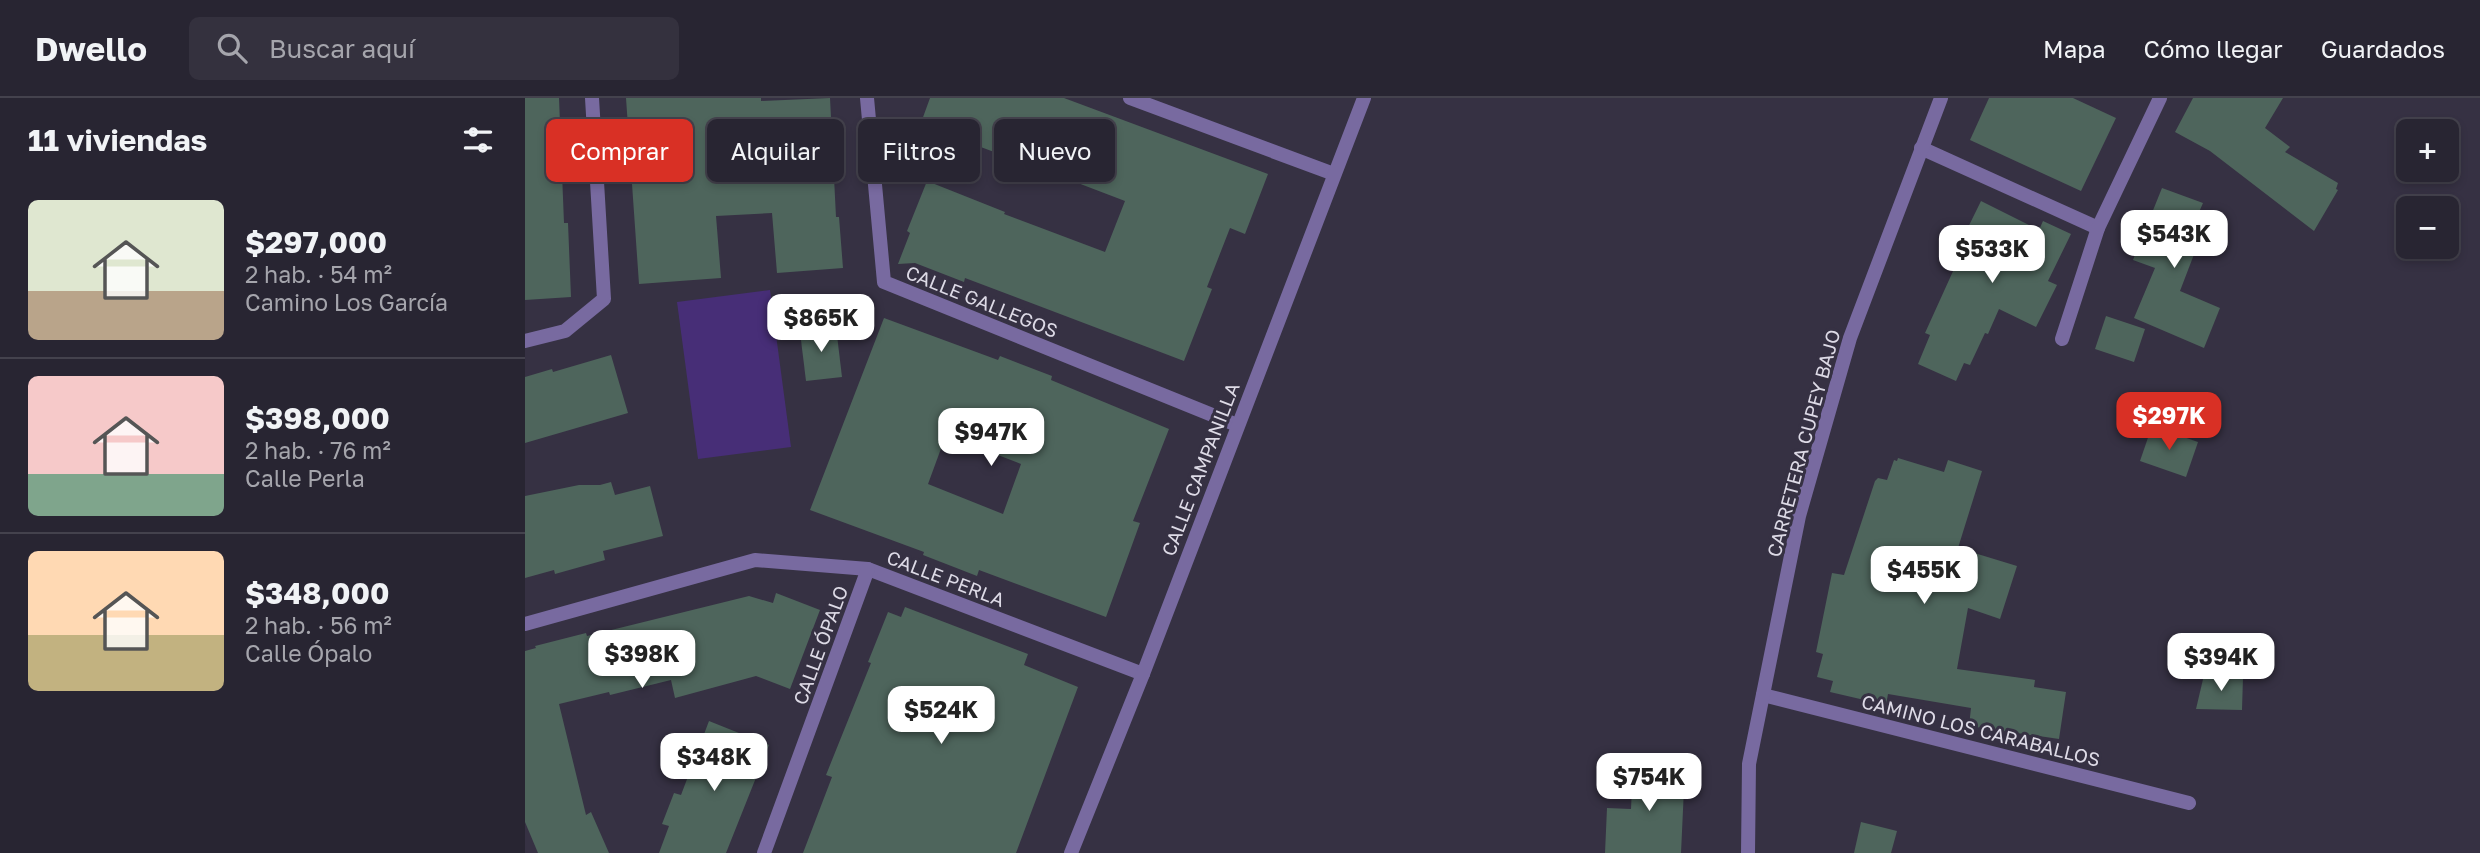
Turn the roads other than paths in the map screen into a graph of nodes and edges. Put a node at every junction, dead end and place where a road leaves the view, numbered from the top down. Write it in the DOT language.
graph roads {
  1 [pos="591,98"];
  2 [pos="867,98"];
  3 [pos="1130,98"];
  4 [pos="1364,98"];
  5 [pos="1941,98"];
  6 [pos="2160,98"];
  7 [pos="1921,148"];
  8 [pos="1334,174"];
  9 [pos="2098,229"];
  10 [pos="2062,339"];
  11 [pos="525,341"];
  12 [pos="1237,425"];
  13 [pos="869,569"];
  14 [pos="525,624"];
  15 [pos="1143,674"];
  16 [pos="1763,695"];
  17 [pos="2189,803"];
  18 [pos="764,853"];
  19 [pos="1071,853"];
  20 [pos="1748,853"];
  1 -- 11 [label="street"];
  2 -- 12 [label="street, CALLE GALLEGOS"];
  3 -- 8 [label="street"];
  4 -- 8 [label="street, CALLE CAMPANILLA"];
  5 -- 7 [label="street, CARRETERA CUPEY BAJO"];
  6 -- 9 [label="street"];
  7 -- 9 [label="street"];
  7 -- 16 [label="street, CARRETERA CUPEY BAJO"];
  8 -- 12 [label="street, CALLE CAMPANILLA"];
  9 -- 10 [label="street"];
  12 -- 15 [label="street, CALLE CAMPANILLA"];
  13 -- 14 [label="street, CALLE PERLA"];
  13 -- 15 [label="street, CALLE PERLA"];
  13 -- 18 [label="street, CALLE ÓPALO"];
  15 -- 19 [label="street, CALLE CAMPANILLA"];
  16 -- 17 [label="street, CAMINO LOS CARABALLOS"];
  16 -- 20 [label="street, CARRETERA CUPEY BAJO"];
}
